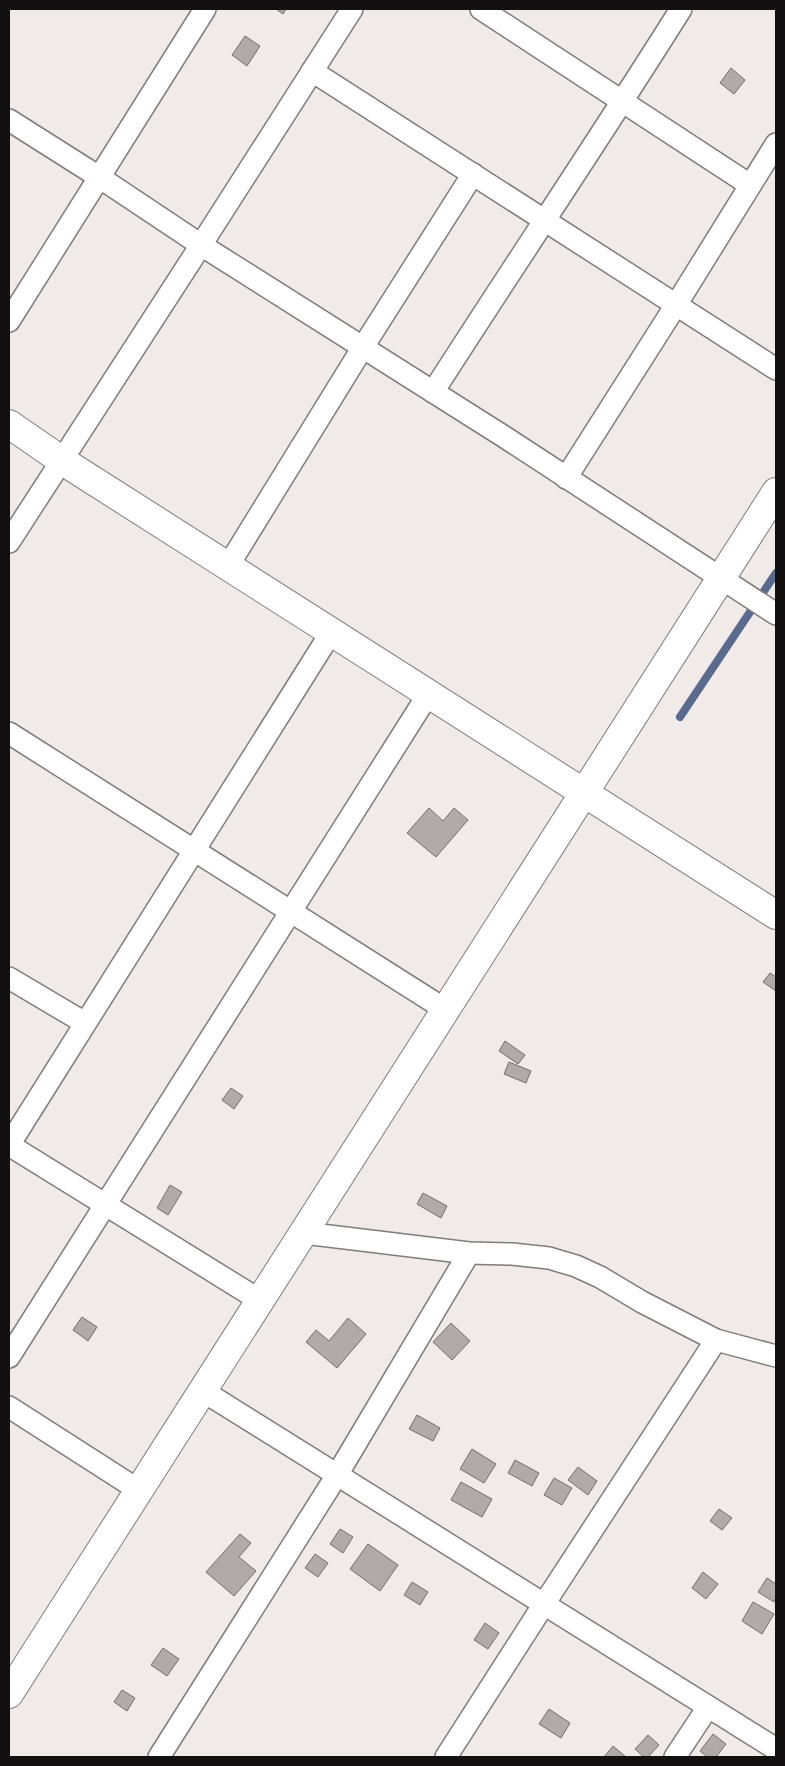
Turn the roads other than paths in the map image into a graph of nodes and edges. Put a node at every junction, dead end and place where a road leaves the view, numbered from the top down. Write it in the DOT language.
graph roads {
  1 [pos="205,9"];
  2 [pos="352,9"];
  3 [pos="481,9"];
  4 [pos="681,9"];
  5 [pos="312,71"];
  6 [pos="623,101"];
  7 [pos="9,120"];
  8 [pos="776,144"];
  9 [pos="473,174"];
  10 [pos="99,177"];
  11 [pos="750,185"];
  12 [pos="544,219"];
  13 [pos="201,245"];
  14 [pos="676,305"];
  15 [pos="9,321"];
  16 [pos="363,347"];
  17 [pos="776,369"];
  18 [pos="433,392"];
  19 [pos="9,424"];
  20 [pos="61,460"];
  21 [pos="566,478"];
  22 [pos="776,492"];
  23 [pos="9,542"];
  24 [pos="228,566"];
  25 [pos="721,579"];
  26 [pos="776,614"];
  27 [pos="332,631"];
  28 [pos="429,693"];
  29 [pos="9,733"];
  30 [pos="585,793"];
  31 [pos="194,850"];
  32 [pos="291,912"];
  33 [pos="776,914"];
  34 [pos="9,978"];
  35 [pos="446,1010"];
  36 [pos="85,1023"];
  37 [pos="9,1145"];
  38 [pos="105,1205"];
  39 [pos="304,1232"];
  40 [pos="469,1253"];
  41 [pos="261,1301"];
  42 [pos="716,1340"];
  43 [pos="776,1356"];
  44 [pos="9,1357"];
  45 [pos="203,1391"];
  46 [pos="9,1407"];
  47 [pos="337,1475"];
  48 [pos="140,1491"];
  49 [pos="544,1604"];
  50 [pos="9,1694"];
  51 [pos="708,1707"];
  52 [pos="776,1749"];
  53 [pos="159,1757"];
  54 [pos="446,1757"];
  55 [pos="675,1757"];
  1 -- 10 [label="street"];
  2 -- 5 [label="street"];
  3 -- 6 [label="street"];
  4 -- 6 [label="street"];
  5 -- 9 [label="street"];
  5 -- 13 [label="street"];
  6 -- 11 [label="street"];
  6 -- 12 [label="street"];
  7 -- 10 [label="street"];
  8 -- 11 [label="street"];
  9 -- 12 [label="street"];
  9 -- 16 [label="street"];
  10 -- 13 [label="street"];
  10 -- 15 [label="street"];
  11 -- 14 [label="street"];
  12 -- 14 [label="street"];
  12 -- 18 [label="street"];
  13 -- 16 [label="street"];
  13 -- 20 [label="street"];
  14 -- 17 [label="street"];
  14 -- 21 [label="street"];
  16 -- 18 [label="street"];
  16 -- 24 [label="street"];
  18 -- 21 [label="street"];
  19 -- 20 [label="street"];
  20 -- 23 [label="street"];
  20 -- 24 [label="street"];
  21 -- 25 [label="street"];
  22 -- 25 [label="street"];
  24 -- 27 [label="street"];
  25 -- 26 [label="street"];
  25 -- 30 [label="street"];
  27 -- 28 [label="street"];
  27 -- 31 [label="street"];
  28 -- 30 [label="street"];
  28 -- 32 [label="street"];
  29 -- 31 [label="street"];
  30 -- 33 [label="street"];
  30 -- 35 [label="street"];
  31 -- 32 [label="street"];
  31 -- 36 [label="street"];
  32 -- 35 [label="street"];
  32 -- 38 [label="street"];
  34 -- 36 [label="street"];
  35 -- 39 [label="street"];
  36 -- 37 [label="street"];
  37 -- 38 [label="street"];
  38 -- 41 [label="street"];
  38 -- 44 [label="street"];
  39 -- 40 [label="street"];
  39 -- 41 [label="street"];
  40 -- 42 [label="street"];
  40 -- 47 [label="street"];
  41 -- 45 [label="street"];
  42 -- 43 [label="street"];
  42 -- 49 [label="street"];
  45 -- 47 [label="street"];
  45 -- 48 [label="street"];
  46 -- 48 [label="street"];
  47 -- 49 [label="street"];
  47 -- 53 [label="street"];
  48 -- 50 [label="street"];
  49 -- 51 [label="street"];
  49 -- 54 [label="street"];
  51 -- 52 [label="street"];
  51 -- 55 [label="street"];
}
